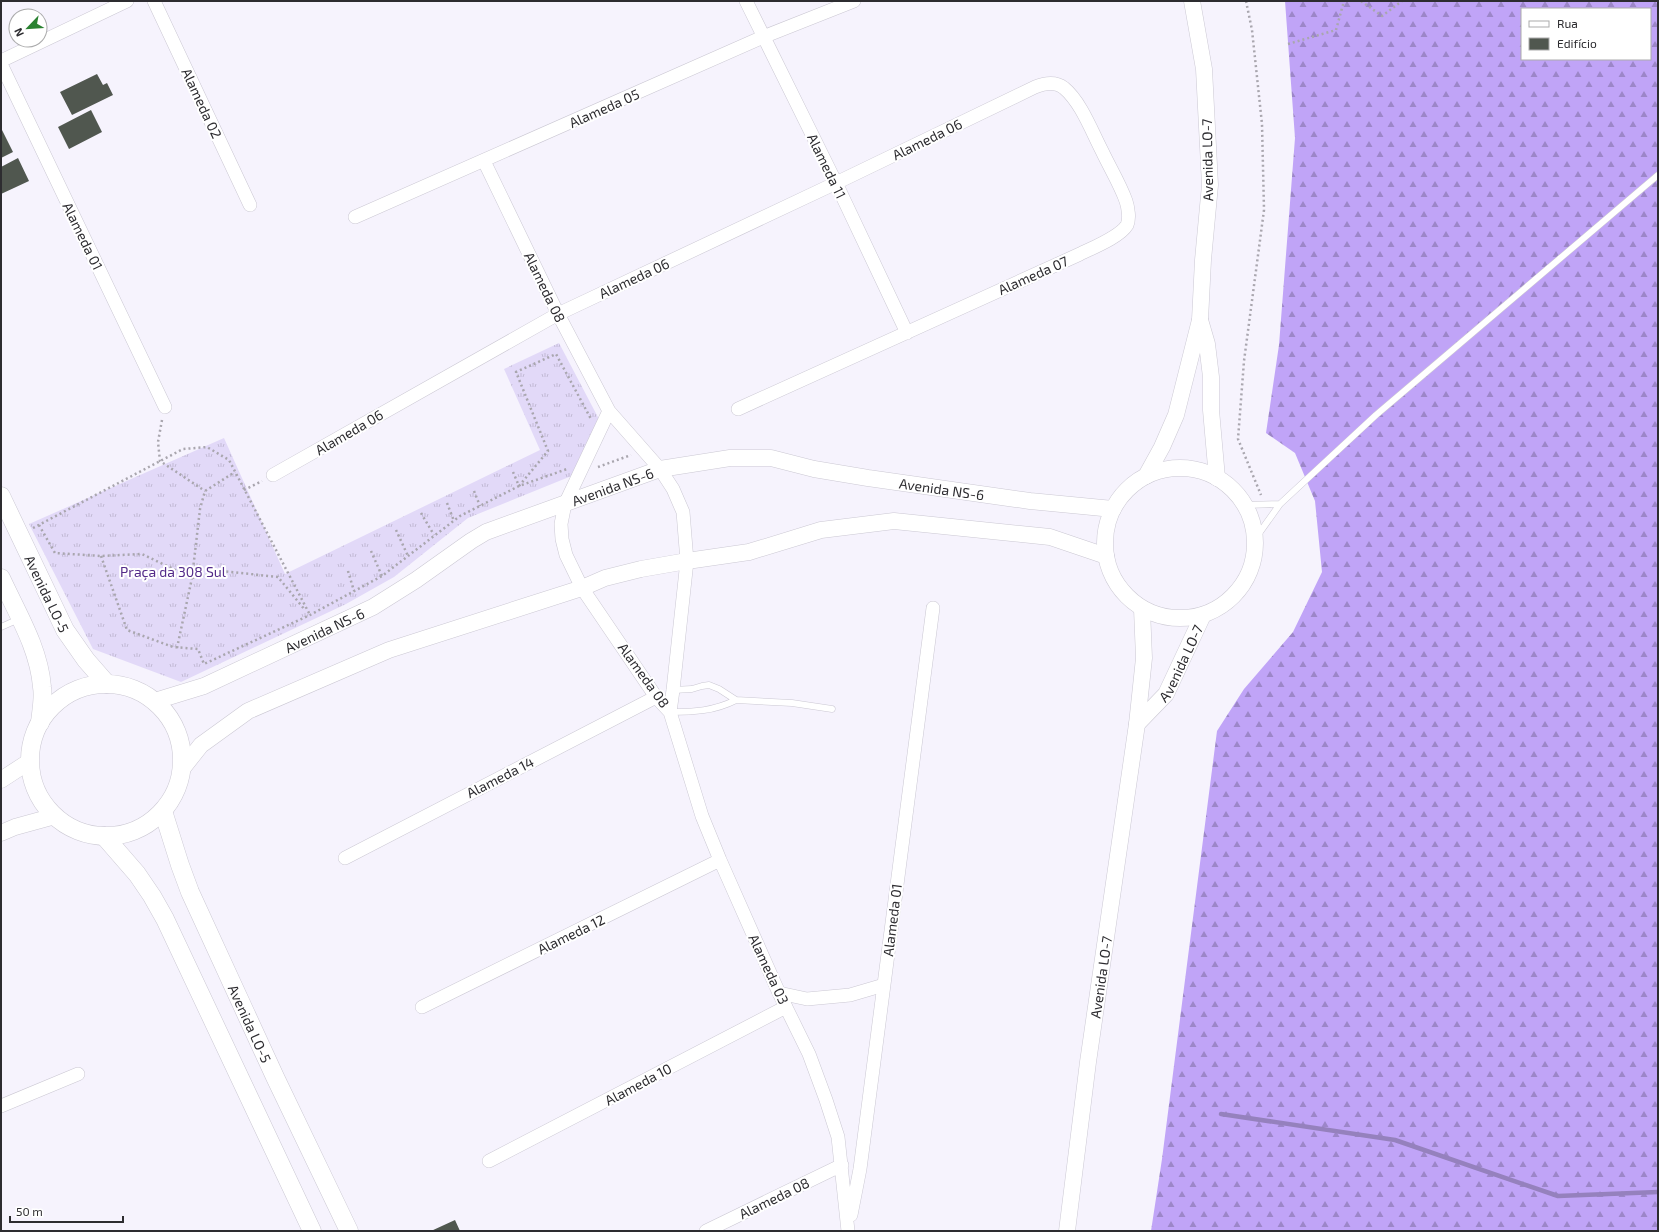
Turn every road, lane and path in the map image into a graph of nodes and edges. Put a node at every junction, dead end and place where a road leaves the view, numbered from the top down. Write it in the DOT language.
graph roads {
  1 [pos="127,1"];
  2 [pos="154,1"];
  3 [pos="746,1"];
  4 [pos="854,1"];
  5 [pos="1192,1"];
  6 [pos="1246,1"];
  7 [pos="1344,1"];
  8 [pos="1361,1"];
  9 [pos="1402,1"];
  10 [pos="763,37"];
  11 [pos="1288,44"];
  12 [pos="1,60"];
  13 [pos="1,64"];
  14 [pos="1005,102"];
  15 [pos="484,161"];
  16 [pos="1658,175"];
  17 [pos="836,183"];
  18 [pos="250,205"];
  19 [pos="355,217"];
  20 [pos="558,314"];
  21 [pos="1200,320"];
  22 [pos="907,333"];
  23 [pos="166,407"];
  24 [pos="738,409"];
  25 [pos="609,411"];
  26 [pos="588,426"];
  27 [pos="644,451"];
  28 [pos="160,461"];
  29 [pos="660,469"];
  30 [pos="576,470"];
  31 [pos="235,472"];
  32 [pos="513,472"];
  33 [pos="273,475"];
  34 [pos="1146,476"];
  35 [pos="1217,478"];
  36 [pos="519,486"];
  37 [pos="244,490"];
  38 [pos="205,491"];
  39 [pos="474,491"];
  40 [pos="1,496"];
  41 [pos="447,503"];
  42 [pos="565,504"];
  43 [pos="1244,504"];
  44 [pos="1265,504"];
  45 [pos="1280,504"];
  46 [pos="480,506"];
  47 [pos="1113,509"];
  48 [pos="421,513"];
  49 [pos="454,521"];
  50 [pos="39,525"];
  51 [pos="396,530"];
  52 [pos="19,535"];
  53 [pos="434,535"];
  54 [pos="1255,539"];
  55 [pos="371,551"];
  56 [pos="101,556"];
  57 [pos="408,556"];
  58 [pos="1106,556"];
  59 [pos="687,561"];
  60 [pos="348,571"];
  61 [pos="382,576"];
  62 [pos="192,578"];
  63 [pos="3,588"];
  64 [pos="582,588"];
  65 [pos="354,591"];
  66 [pos="933,608"];
  67 [pos="1142,609"];
  68 [pos="310,615"];
  69 [pos="1204,615"];
  70 [pos="20,619"];
  71 [pos="1,627"];
  72 [pos="177,648"];
  73 [pos="107,684"];
  74 [pos="673,690"];
  75 [pos="656,697"];
  76 [pos="736,700"];
  77 [pos="154,702"];
  78 [pos="832,709"];
  79 [pos="670,712"];
  80 [pos="40,723"];
  81 [pos="1137,724"];
  82 [pos="30,761"];
  83 [pos="182,768"];
  84 [pos="1,780"];
  85 [pos="163,811"];
  86 [pos="55,816"];
  87 [pos="1,833"];
  88 [pos="104,836"];
  89 [pos="345,858"];
  90 [pos="720,860"];
  91 [pos="884,984"];
  92 [pos="779,993"];
  93 [pos="422,1007"];
  94 [pos="786,1007"];
  95 [pos="78,1074"];
  96 [pos="1,1106"];
  97 [pos="489,1161"];
  98 [pos="842,1165"];
  99 [pos="312,1231"];
  100 [pos="349,1231"];
  101 [pos="706,1231"];
  102 [pos="848,1231"];
  103 [pos="1066,1231"];
  1 -- 12 [label="street"];
  2 -- 18 [label="street, Alameda 02"];
  3 -- 10 [label="street, Alameda 11"];
  4 -- 10 [label="street, Alameda 05"];
  5 -- 21 [label="street, Avenida LO-7"];
  6 -- 44 [label="path"];
  7 -- 11 [label="path"];
  8 -- 9 [label="path"];
  10 -- 15 [label="street, Alameda 05"];
  10 -- 17 [label="street, Alameda 11"];
  13 -- 23 [label="street, Alameda 01"];
  14 -- 17 [label="street, Alameda 06"];
  14 -- 22 [label="street, Alameda 07"];
  15 -- 19 [label="street, Alameda 05"];
  15 -- 20 [label="street, Alameda 08"];
  16 -- 45 [label="lane"];
  17 -- 20 [label="street, Alameda 06"];
  17 -- 22 [label="street, Alameda 11"];
  20 -- 25 [label="street, Alameda 08"];
  20 -- 33 [label="street, Alameda 06"];
  21 -- 34 [label="street, Avenida LO-7"];
  21 -- 35 [label="street, Avenida LO-7"];
  22 -- 24 [label="street, Alameda 07"];
  23 -- 28 [label="path"];
  25 -- 27 [label="street, Alameda 08"];
  25 -- 30 [label="street, Alameda 08"];
  26 -- 36 [label="path"];
  27 -- 29 [label="street, Alameda 08"];
  27 -- 30 [label="path"];
  28 -- 31 [label="path"];
  28 -- 38 [label="path"];
  28 -- 50 [label="path"];
  29 -- 42 [label="street, Avenida NS-6"];
  29 -- 47 [label="street, Avenida NS-6"];
  29 -- 59 [label="street, Alameda 08"];
  30 -- 36 [label="path"];
  30 -- 42 [label="street, Alameda 08"];
  31 -- 37 [label="path"];
  31 -- 38 [label="path"];
  32 -- 36 [label="path"];
  33 -- 37 [label="path"];
  34 -- 35 [label="street"];
  34 -- 47 [label="street"];
  35 -- 43 [label="street"];
  36 -- 46 [label="path"];
  37 -- 68 [label="path"];
  38 -- 62 [label="path"];
  39 -- 46 [label="path"];
  40 -- 52 [label="main road, Avenida LO-5"];
  41 -- 49 [label="path"];
  42 -- 64 [label="street, Alameda 08"];
  42 -- 77 [label="street, Avenida NS-6"];
  43 -- 44 [label="lane"];
  43 -- 54 [label="street"];
  44 -- 45 [label="lane"];
  45 -- 54 [label="lane"];
  46 -- 49 [label="path"];
  47 -- 58 [label="street"];
  48 -- 53 [label="path"];
  49 -- 53 [label="path"];
  50 -- 52 [label="path"];
  50 -- 56 [label="path"];
  51 -- 57 [label="path"];
  52 -- 73 [label="main road, Avenida LO-5"];
  53 -- 57 [label="path"];
  54 -- 69 [label="street"];
  55 -- 61 [label="path"];
  56 -- 62 [label="path"];
  56 -- 72 [label="path"];
  57 -- 61 [label="path"];
  58 -- 59 [label="street"];
  58 -- 67 [label="street"];
  59 -- 64 [label="street"];
  59 -- 74 [label="street, Alameda 08"];
  60 -- 65 [label="path"];
  61 -- 65 [label="path"];
  62 -- 68 [label="path"];
  62 -- 72 [label="path"];
  63 -- 70 [label="main road"];
  64 -- 75 [label="street, Alameda 08"];
  64 -- 83 [label="street"];
  65 -- 68 [label="path"];
  66 -- 91 [label="street, Alameda 01"];
  67 -- 69 [label="street"];
  67 -- 81 [label="street, Avenida LO-7"];
  68 -- 72 [label="path"];
  69 -- 81 [label="street, Avenida LO-7"];
  70 -- 71 [label="lane"];
  70 -- 80 [label="main road"];
  73 -- 77 [label="main road"];
  73 -- 80 [label="main road"];
  74 -- 76 [label="lane"];
  74 -- 79 [label="street, Alameda 08"];
  75 -- 79 [label="street, Alameda 08"];
  75 -- 89 [label="street, Alameda 14"];
  76 -- 78 [label="lane"];
  76 -- 79 [label="lane"];
  77 -- 83 [label="main road"];
  79 -- 90 [label="street, Alameda 03"];
  80 -- 82 [label="main road"];
  81 -- 103 [label="street, Avenida LO-7"];
  82 -- 84 [label="street"];
  82 -- 86 [label="main road"];
  83 -- 85 [label="main road"];
  85 -- 88 [label="main road"];
  85 -- 100 [label="main road, Avenida LO-5"];
  86 -- 87 [label="street"];
  86 -- 88 [label="main road"];
  88 -- 99 [label="main road"];
  90 -- 92 [label="street, Alameda 03"];
  90 -- 93 [label="street, Alameda 12"];
  91 -- 92 [label="street"];
  91 -- 102 [label="street, Alameda 01"];
  92 -- 94 [label="street, Alameda 03"];
  94 -- 97 [label="street, Alameda 10"];
  94 -- 98 [label="street, Alameda 03"];
  95 -- 96 [label="street"];
  98 -- 101 [label="street, Alameda 08"];
  98 -- 102 [label="street, Alameda 03"];
}
